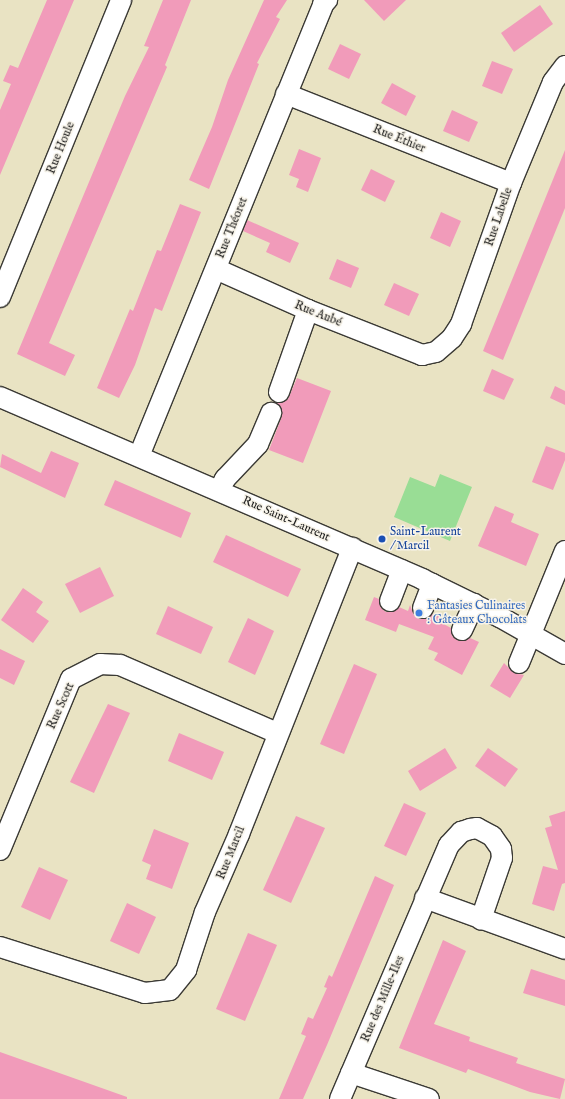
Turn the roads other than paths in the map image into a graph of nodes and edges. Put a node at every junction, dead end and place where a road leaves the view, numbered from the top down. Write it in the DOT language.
graph roads {
  1 [pos="121,0"];
  2 [pos="327,0"];
  3 [pos="565,66"];
  4 [pos="286,94"];
  5 [pos="511,183"];
  6 [pos="216,269"];
  7 [pos="0,296"];
  8 [pos="308,310"];
  9 [pos="422,355"];
  10 [pos="279,392"];
  11 [pos="0,397"];
  12 [pos="271,413"];
  13 [pos="139,456"];
  14 [pos="219,490"];
  15 [pos="352,548"];
  16 [pos="565,551"];
  17 [pos="402,570"];
  18 [pos="432,584"];
  19 [pos="390,601"];
  20 [pos="474,604"];
  21 [pos="423,608"];
  22 [pos="462,630"];
  23 [pos="530,633"];
  24 [pos="565,654"];
  25 [pos="519,663"];
  26 [pos="277,733"];
  27 [pos="0,850"];
  28 [pos="425,898"];
  29 [pos="481,919"];
  30 [pos="0,947"];
  31 [pos="565,949"];
  32 [pos="351,1074"];
  33 [pos="340,1099"];
  34 [pos="429,1099"];
  1 -- 7 [label="street, Rue Houle"];
  2 -- 4 [label="street, Rue Théoret"];
  3 -- 5 [label="street, Rue Labelle"];
  4 -- 5 [label="street, Rue Éthier"];
  4 -- 6 [label="street, Rue Théoret"];
  5 -- 9 [label="street, Rue Labelle"];
  6 -- 8 [label="street, Rue Aubé"];
  6 -- 13 [label="street, Rue Théoret"];
  8 -- 9 [label="street, Rue Aubé"];
  8 -- 10 [label="street"];
  11 -- 13 [label="street, Rue Saint-Laurent"];
  12 -- 14 [label="street"];
  13 -- 14 [label="street, Rue Saint-Laurent"];
  14 -- 15 [label="street, Rue Saint-Laurent"];
  15 -- 17 [label="street, Rue Saint-Laurent"];
  15 -- 26 [label="street, Rue Marcil"];
  16 -- 23 [label="street"];
  17 -- 18 [label="street, Rue Saint-Laurent"];
  17 -- 19 [label="street"];
  18 -- 20 [label="street, Rue Saint-Laurent"];
  18 -- 21 [label="street"];
  20 -- 22 [label="street"];
  20 -- 23 [label="street, Rue Saint-Laurent"];
  23 -- 24 [label="street, Rue Saint-Laurent"];
  23 -- 25 [label="street"];
  26 -- 27 [label="street, Rue Scott"];
  26 -- 30 [label="street, Rue Marcil"];
  28 -- 29 [label="street"];
  28 -- 29 [label="street, Rue des Mille-Iles"];
  28 -- 32 [label="street, Rue des Mille-Iles"];
  29 -- 31 [label="street"];
  32 -- 33 [label="street, Rue des Mille-Iles"];
  32 -- 34 [label="street"];
}
